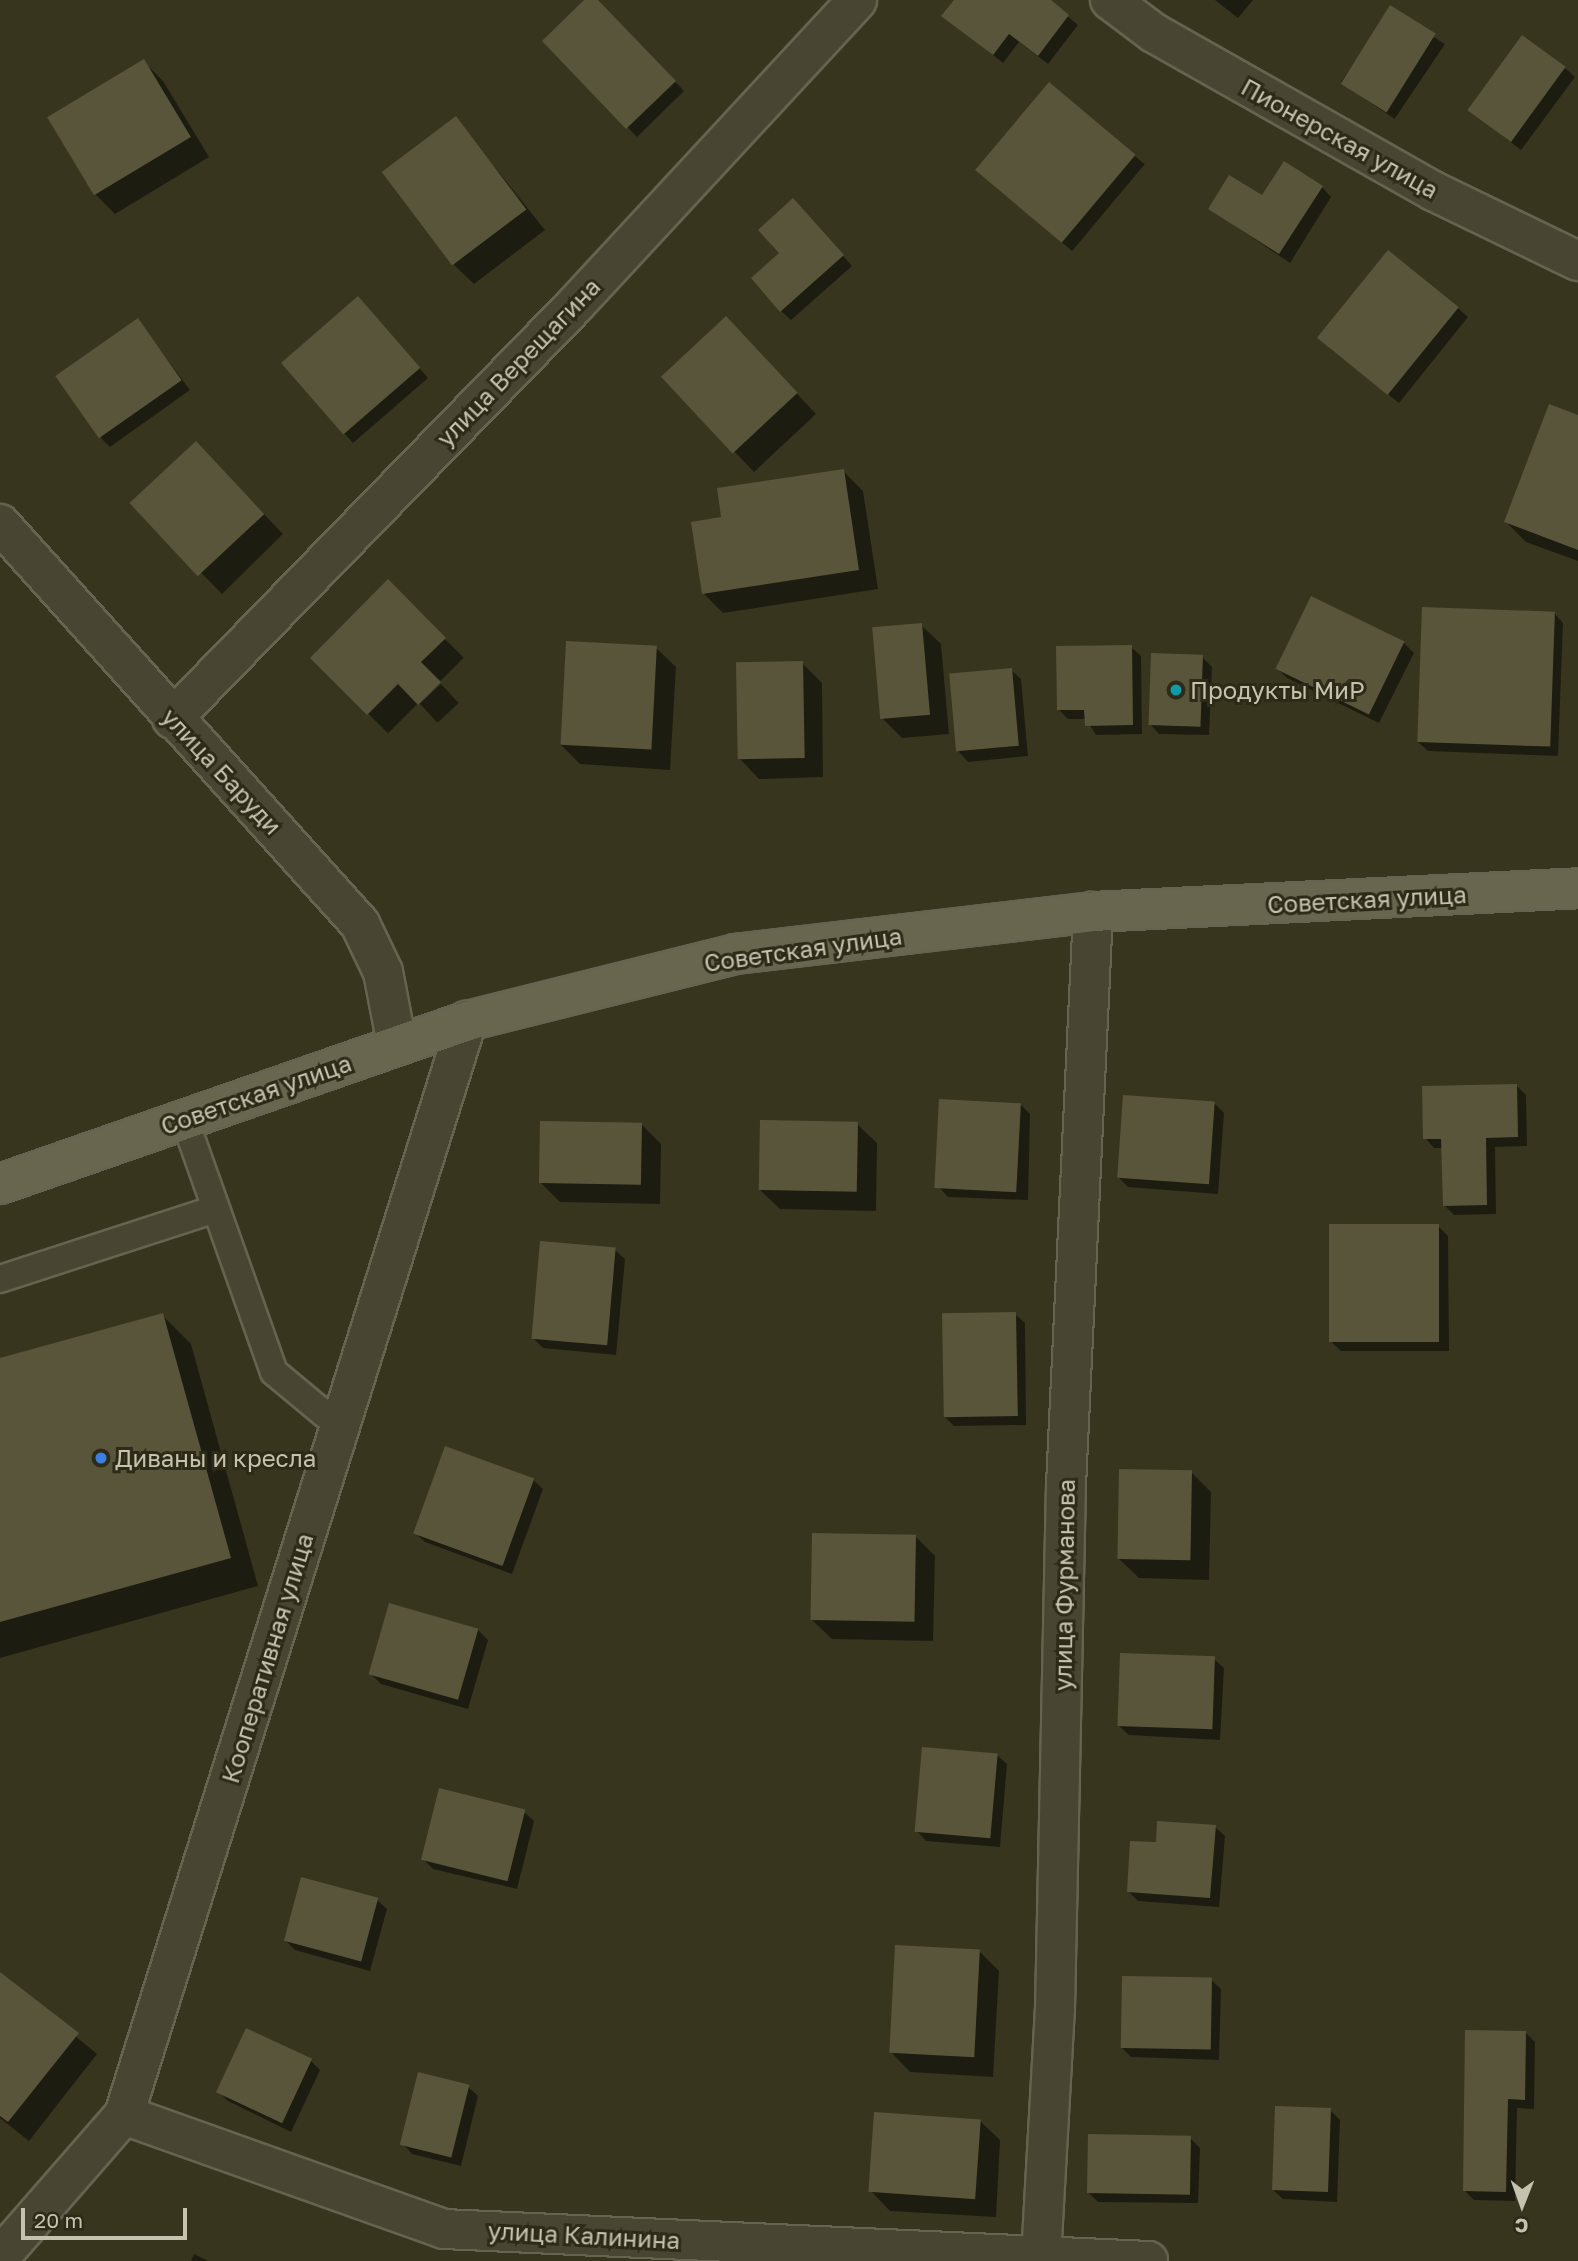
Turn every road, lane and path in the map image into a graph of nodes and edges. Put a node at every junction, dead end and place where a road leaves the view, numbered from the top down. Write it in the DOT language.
graph roads {
  1 [pos="857,0"];
  2 [pos="1110,0"];
  3 [pos="1578,261"];
  4 [pos="0,524"];
  5 [pos="173,719"];
  6 [pos="1578,888"];
  7 [pos="1093,912"];
  8 [pos="467,1021"];
  9 [pos="397,1045"];
  10 [pos="184,1118"];
  11 [pos="56,1163"];
  12 [pos="0,1175"];
  13 [pos="0,1184"];
  14 [pos="216,1209"];
  15 [pos="0,1279"];
  16 [pos="340,1427"];
  17 [pos="124,2115"];
  18 [pos="2,2246"];
  19 [pos="998,2258"];
  20 [pos="1041,2258"];
  21 [pos="1148,2261"];
  1 -- 5 [label="street, улица Верещагина"];
  2 -- 3 [label="street, Пионерская улица"];
  4 -- 5 [label="street, улица Баруди"];
  5 -- 9 [label="street, улица Баруди"];
  6 -- 7 [label="main road, Советская улица"];
  7 -- 8 [label="main road, Советская улица"];
  7 -- 20 [label="street, улица Фурманова"];
  8 -- 9 [label="main road, Советская улица"];
  8 -- 16 [label="street, Кооперативная улица"];
  9 -- 10 [label="main road, Советская улица"];
  10 -- 11 [label="main road, Советская улица"];
  10 -- 14 [label="lane"];
  11 -- 12 [label="main road, Советская улица"];
  11 -- 13 [label="main road, Советская улица"];
  14 -- 15 [label="lane"];
  14 -- 16 [label="lane"];
  16 -- 17 [label="street, Кооперативная улица"];
  17 -- 18 [label="street, Кооперативная улица"];
  17 -- 19 [label="street, улица Калинина"];
  19 -- 20 [label="street, улица Калинина"];
  20 -- 21 [label="street, улица Калинина"];
}
